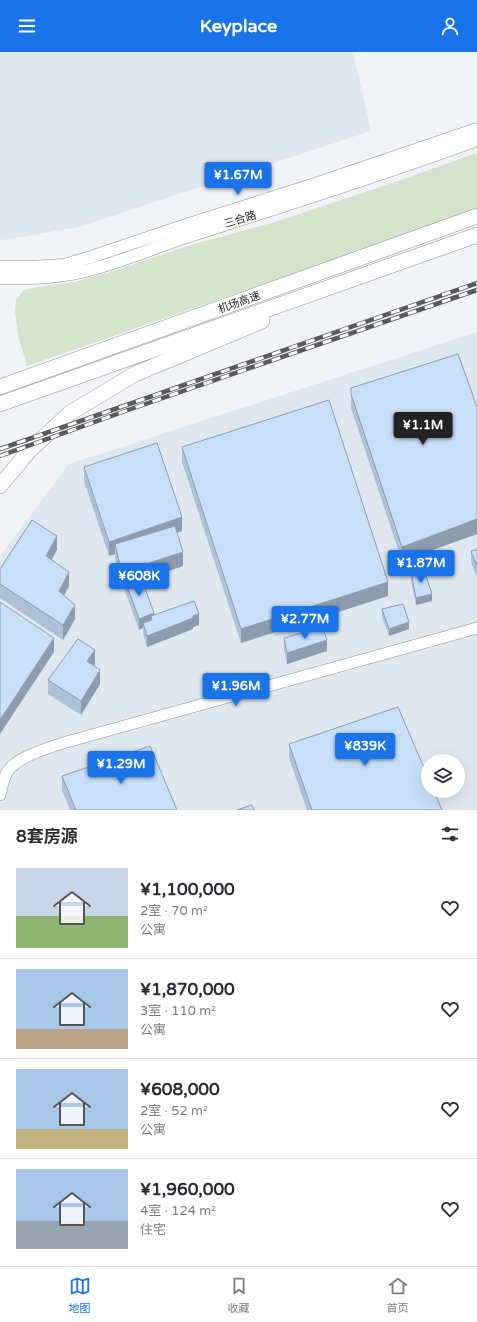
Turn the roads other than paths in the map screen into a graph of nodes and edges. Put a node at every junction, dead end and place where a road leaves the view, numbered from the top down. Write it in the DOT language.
graph roads {
  1 [pos="477,129"];
  2 [pos="477,140"];
  3 [pos="477,216"];
  4 [pos="477,235"];
  5 [pos="397,264"];
  6 [pos="0,267"];
  7 [pos="0,278"];
  8 [pos="0,387"];
  9 [pos="0,404"];
  10 [pos="0,486"];
  11 [pos="477,628"];
  12 [pos="0,795"];
  1 -- 6 [label="main road, 三合路"];
  2 -- 7 [label="main road, 三合路"];
  3 -- 8 [label="highway, 机场高速"];
  4 -- 5 [label="highway, 机场高速"];
  5 -- 9 [label="highway, 机场高速"];
  5 -- 10 [label="highway"];
  11 -- 12 [label="street"];
}
